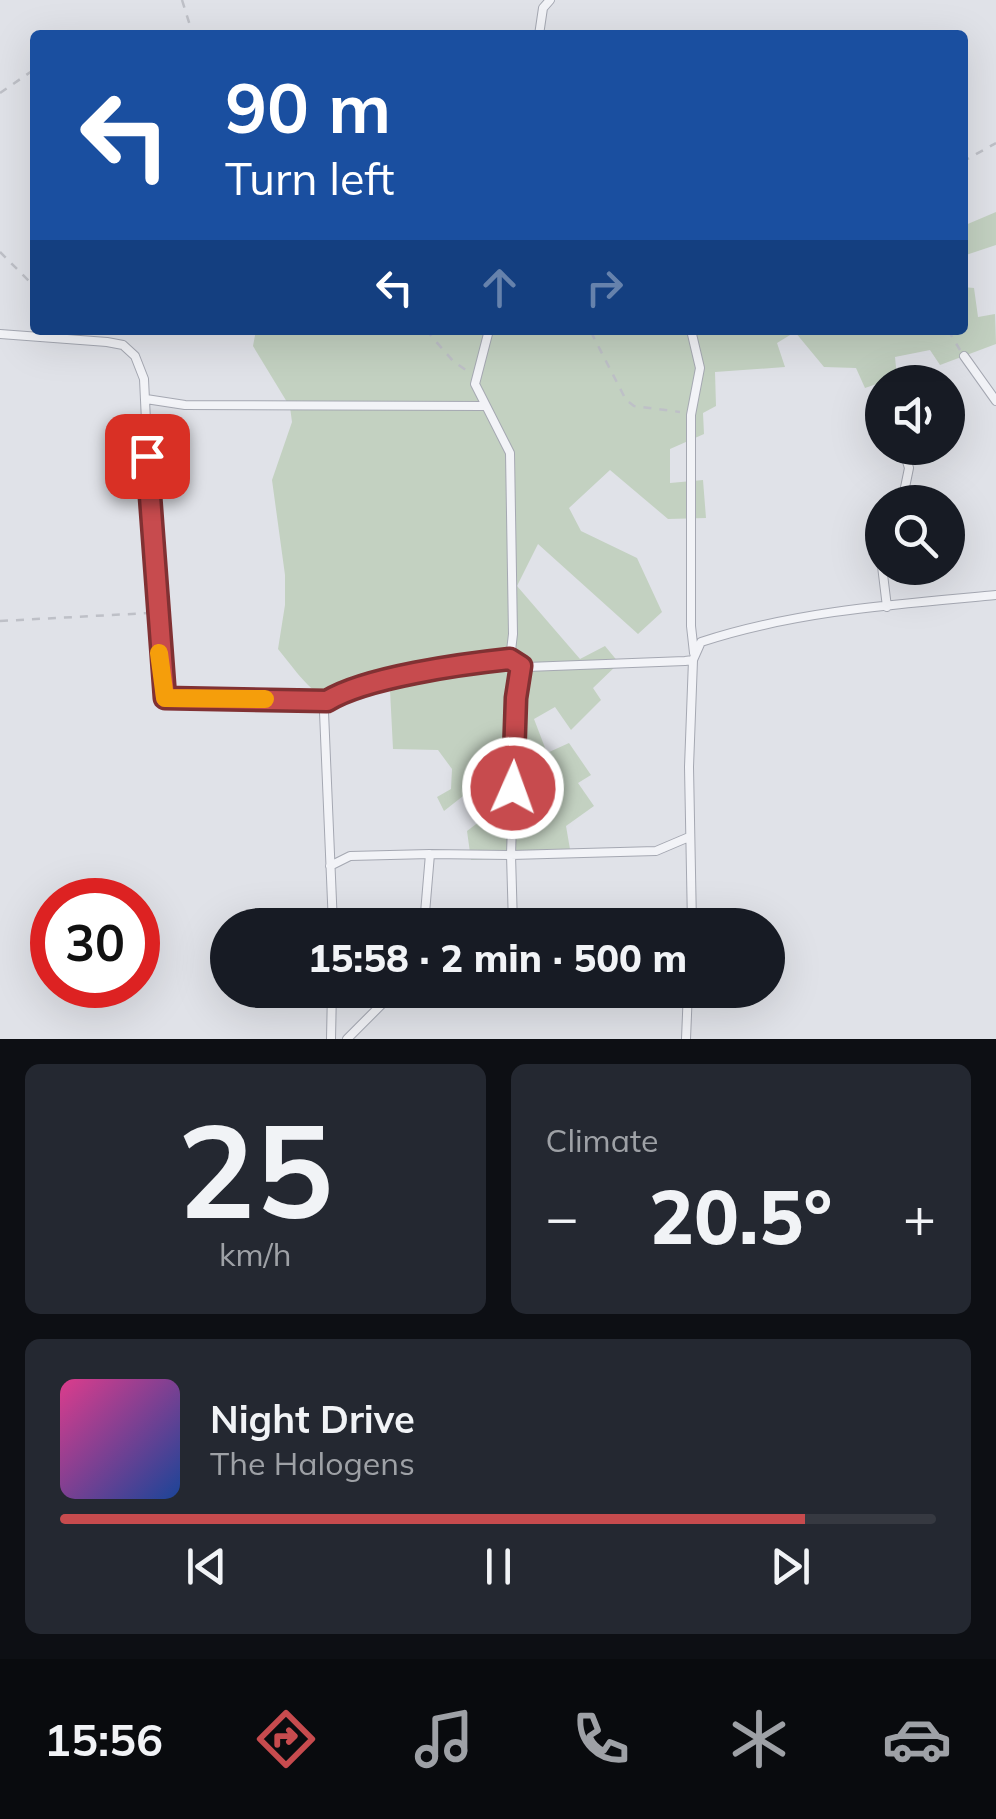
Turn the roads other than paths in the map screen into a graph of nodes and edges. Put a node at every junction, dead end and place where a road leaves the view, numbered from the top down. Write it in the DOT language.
graph roads {
  1 [pos="550,0"];
  2 [pos="540,30"];
  3 [pos="0,334"];
  4 [pos="487,335"];
  5 [pos="692,335"];
  6 [pos="964,356"];
  7 [pos="146,400"];
  8 [pos="996,401"];
  9 [pos="484,406"];
  10 [pos="884,585"];
  11 [pos="996,596"];
  12 [pos="887,607"];
  13 [pos="694,657"];
  14 [pos="510,659"];
  15 [pos="521,666"];
  16 [pos="327,701"];
  17 [pos="689,837"];
  18 [pos="430,854"];
  19 [pos="511,855"];
  20 [pos="330,866"];
  21 [pos="332,908"];
  22 [pos="425,908"];
  23 [pos="513,908"];
  24 [pos="691,908"];
  25 [pos="332,1008"];
  26 [pos="382,1008"];
  27 [pos="687,1008"];
  28 [pos="332,1039"];
  29 [pos="347,1039"];
  30 [pos="686,1039"];
  1 -- 2 [label="street"];
  3 -- 7 [label="street"];
  4 -- 9 [label="street"];
  5 -- 13 [label="street"];
  6 -- 8 [label="street"];
  7 -- 9 [label="street"];
  7 -- 16 [label="street"];
  9 -- 14 [label="street"];
  10 -- 12 [label="street"];
  11 -- 12 [label="street"];
  12 -- 13 [label="street"];
  13 -- 15 [label="street"];
  13 -- 17 [label="street"];
  14 -- 15 [label="street"];
  14 -- 16 [label="street"];
  15 -- 19 [label="street"];
  16 -- 20 [label="street"];
  17 -- 19 [label="street"];
  17 -- 24 [label="street"];
  18 -- 19 [label="street"];
  18 -- 20 [label="street"];
  18 -- 22 [label="street"];
  19 -- 23 [label="street"];
  20 -- 21 [label="street"];
  25 -- 28 [label="street"];
  26 -- 29 [label="street"];
  27 -- 30 [label="street"];
}
